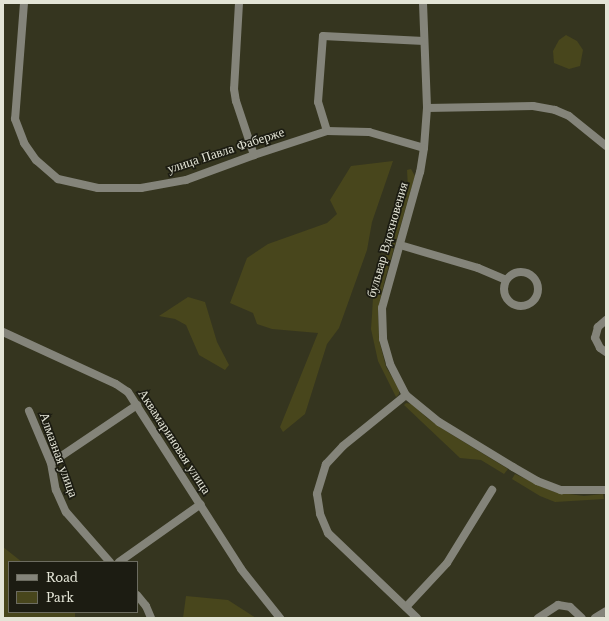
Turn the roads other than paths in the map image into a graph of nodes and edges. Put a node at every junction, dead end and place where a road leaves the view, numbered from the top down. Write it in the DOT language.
graph roads {
  1 [pos="24,3"];
  2 [pos="239,3"];
  3 [pos="423,3"];
  4 [pos="424,41"];
  5 [pos="427,108"];
  6 [pos="327,131"];
  7 [pos="606,146"];
  8 [pos="424,148"];
  9 [pos="254,155"];
  10 [pos="400,245"];
  11 [pos="506,280"];
  12 [pos="606,320"];
  13 [pos="3,332"];
  14 [pos="606,352"];
  15 [pos="406,395"];
  16 [pos="137,405"];
  17 [pos="29,411"];
  18 [pos="51,463"];
  19 [pos="492,490"];
  20 [pos="606,490"];
  21 [pos="201,504"];
  22 [pos="109,561"];
  23 [pos="120,561"];
  24 [pos="138,596"];
  25 [pos="406,607"];
  26 [pos="606,612"];
  27 [pos="151,618"];
  28 [pos="280,618"];
  29 [pos="417,618"];
  30 [pos="538,618"];
  31 [pos="582,618"];
  32 [pos="595,618"];
  1 -- 9 [label="street, улица Павла Фаберже"];
  2 -- 9 [label="street"];
  3 -- 4 [label="street, бульвар Вдохновения"];
  4 -- 5 [label="street, бульвар Вдохновения"];
  4 -- 6 [label="street"];
  5 -- 7 [label="street"];
  5 -- 8 [label="street, бульвар Вдохновения"];
  6 -- 8 [label="street, улица Павла Фаберже"];
  6 -- 9 [label="street, улица Павла Фаберже"];
  8 -- 10 [label="street, бульвар Вдохновения"];
  10 -- 11 [label="street"];
  10 -- 15 [label="street, бульвар Вдохновения"];
  11 -- 11 [label="street"];
  12 -- 14 [label="street"];
  13 -- 16 [label="street, Аквамариновая улица"];
  15 -- 20 [label="street, бульвар Вдохновения"];
  15 -- 25 [label="street"];
  16 -- 18 [label="street"];
  16 -- 21 [label="street, Аквамариновая улица"];
  17 -- 18 [label="street, Алмазная улица"];
  18 -- 22 [label="street, Алмазная улица"];
  19 -- 25 [label="street"];
  21 -- 23 [label="street"];
  21 -- 28 [label="street, Аквамариновая улица"];
  24 -- 27 [label="street"];
  25 -- 29 [label="street"];
  26 -- 32 [label="street"];
  30 -- 31 [label="street"];
}
